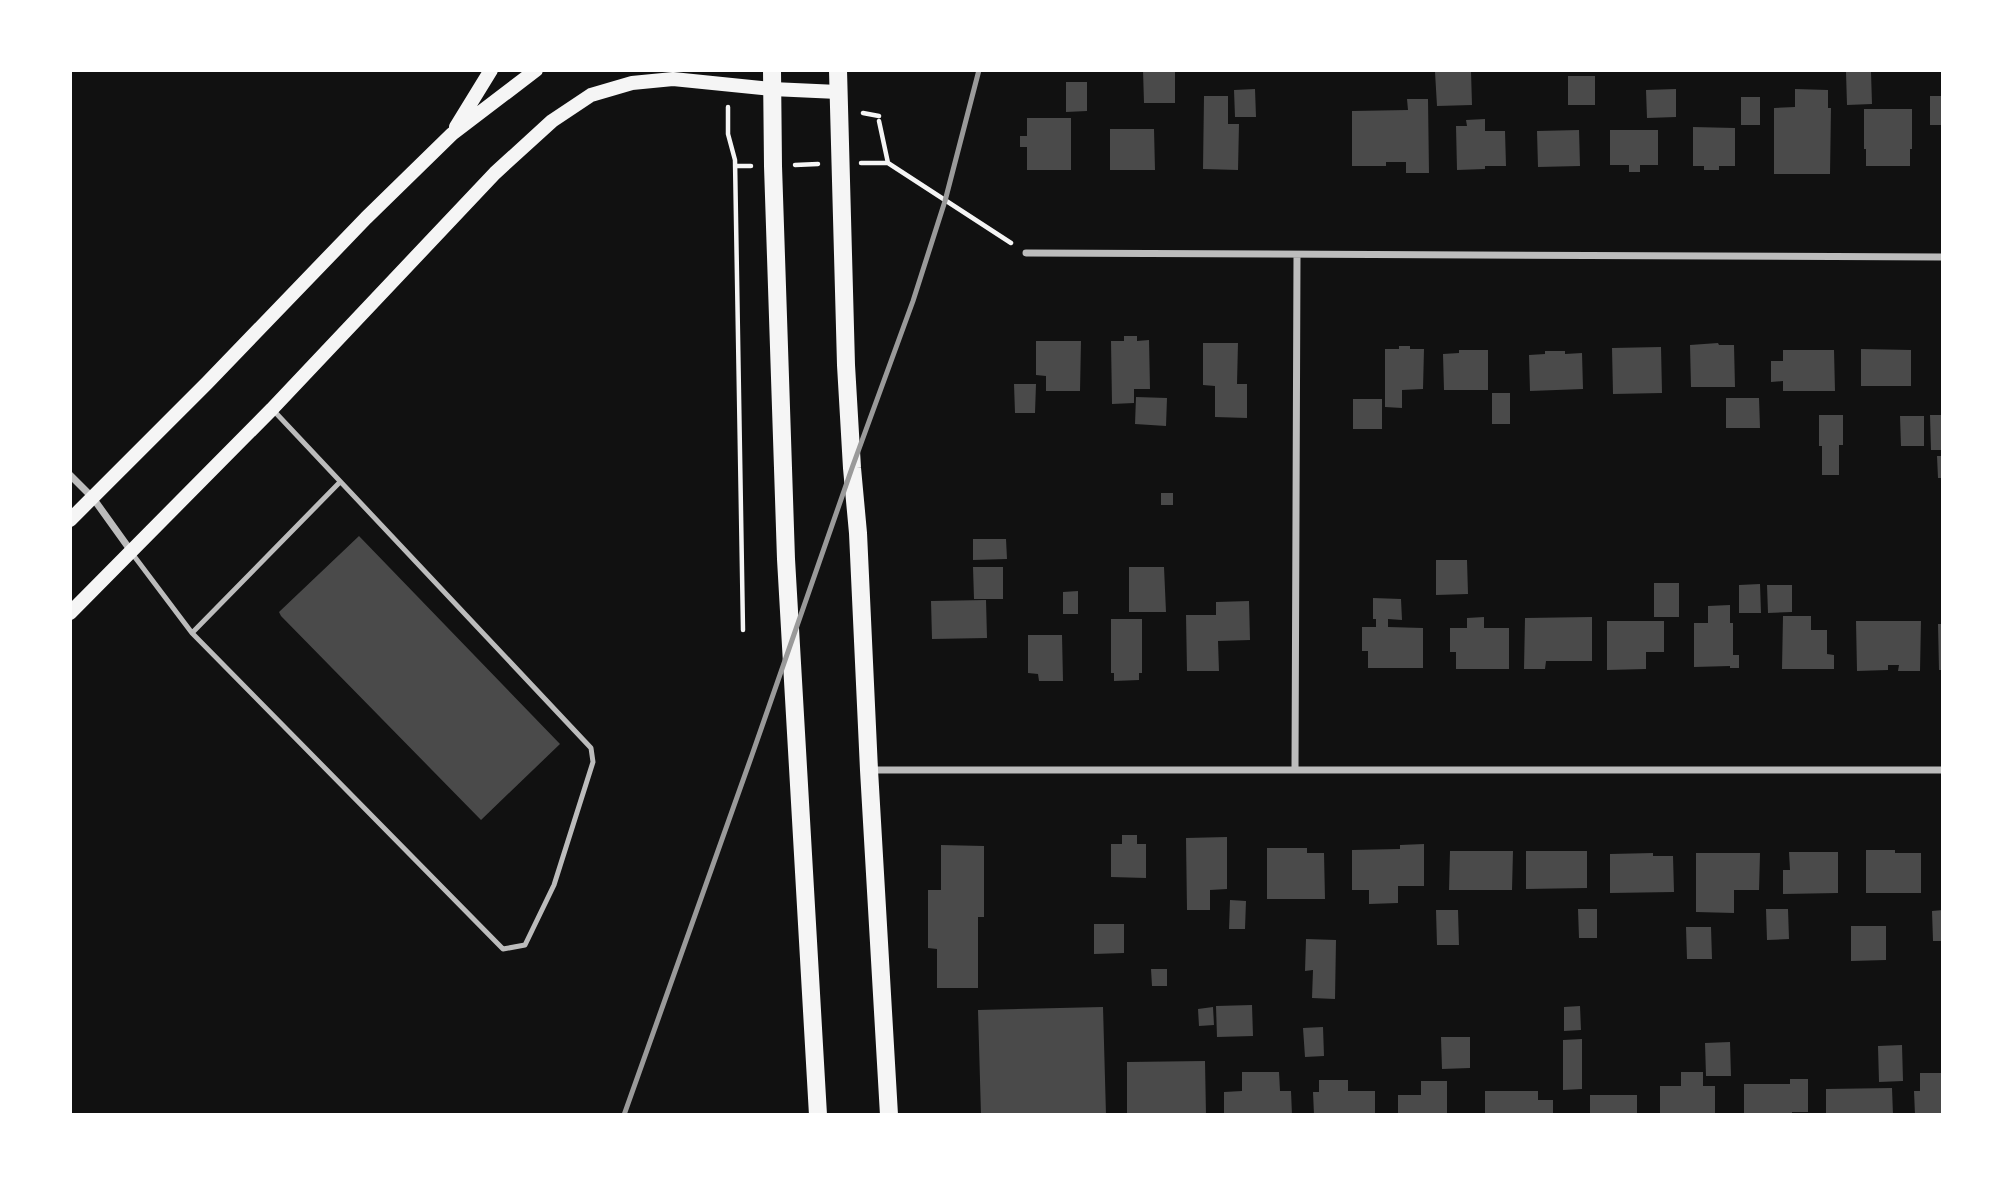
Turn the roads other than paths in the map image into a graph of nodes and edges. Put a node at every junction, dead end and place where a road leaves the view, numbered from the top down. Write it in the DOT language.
graph roads {
  1 [pos="491,70"];
  2 [pos="536,70"];
  3 [pos="772,70"];
  4 [pos="838,70"];
  5 [pos="772,89"];
  6 [pos="838,92"];
  7 [pos="452,134"];
  8 [pos="1026,253"];
  9 [pos="1297,255"];
  10 [pos="1943,257"];
  11 [pos="272,409"];
  12 [pos="70,475"];
  13 [pos="340,482"];
  14 [pos="93,498"];
  15 [pos="70,520"];
  16 [pos="131,552"];
  17 [pos="70,613"];
  18 [pos="192,633"];
  19 [pos="869,770"];
  20 [pos="1295,770"];
  21 [pos="1943,770"];
  22 [pos="818,1115"];
  23 [pos="889,1115"];
  1 -- 7 [label="main road"];
  2 -- 7 [label="main road"];
  3 -- 5 [label="main road"];
  4 -- 6 [label="main road"];
  5 -- 6 [label="main road"];
  5 -- 11 [label="main road"];
  5 -- 22 [label="main road"];
  6 -- 19 [label="main road"];
  7 -- 14 [label="main road"];
  8 -- 9 [label="street"];
  9 -- 10 [label="street"];
  9 -- 20 [label="street"];
  11 -- 13 [label="lane"];
  11 -- 16 [label="main road"];
  12 -- 14 [label="street"];
  13 -- 18 [label="lane"];
  13 -- 18 [label="lane"];
  14 -- 15 [label="main road"];
  14 -- 16 [label="street"];
  16 -- 17 [label="main road"];
  16 -- 18 [label="lane"];
  19 -- 20 [label="street"];
  19 -- 23 [label="main road"];
  20 -- 21 [label="street"];
}
